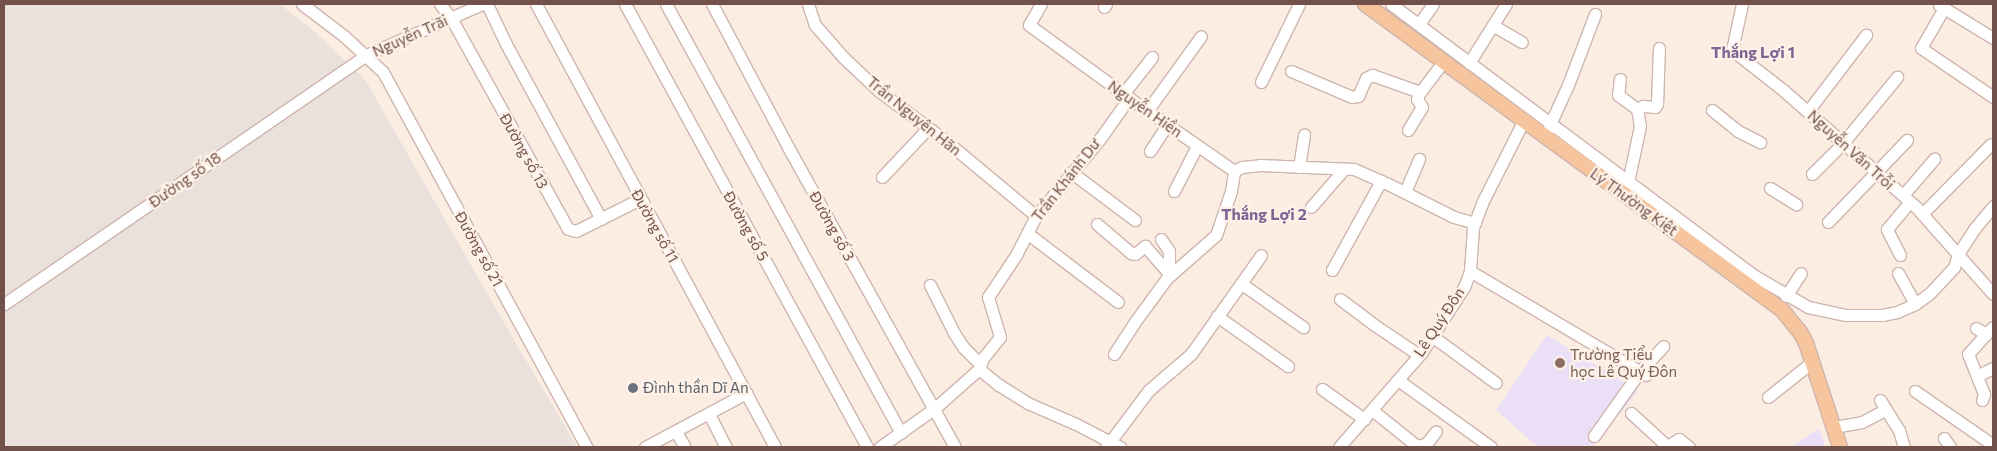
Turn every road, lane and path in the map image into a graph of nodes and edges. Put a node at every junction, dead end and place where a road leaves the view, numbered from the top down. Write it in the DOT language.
graph roads {
  1 [pos="302,4"];
  2 [pos="440,4"];
  3 [pos="482,4"];
  4 [pos="487,4"];
  5 [pos="536,4"];
  6 [pos="625,4"];
  7 [pos="666,4"];
  8 [pos="712,4"];
  9 [pos="808,4"];
  10 [pos="1041,4"];
  11 [pos="1298,4"];
  12 [pos="1365,4"];
  13 [pos="1391,4"];
  14 [pos="1433,4"];
  15 [pos="1506,4"];
  16 [pos="1742,4"];
  17 [pos="1941,6"];
  18 [pos="1595,14"];
  19 [pos="451,18"];
  20 [pos="1419,24"];
  21 [pos="1494,26"];
  22 [pos="1866,35"];
  23 [pos="1201,36"];
  24 [pos="1993,38"];
  25 [pos="1522,42"];
  26 [pos="1659,48"];
  27 [pos="366,55"];
  28 [pos="1152,56"];
  29 [pos="1443,62"];
  30 [pos="1469,63"];
  31 [pos="1291,71"];
  32 [pos="1897,77"];
  33 [pos="1620,79"];
  34 [pos="1261,82"];
  35 [pos="1420,92"];
  36 [pos="1126,96"];
  37 [pos="1993,97"];
  38 [pos="1637,109"];
  39 [pos="1712,110"];
  40 [pos="1147,111"];
  41 [pos="1808,112"];
  42 [pos="1523,122"];
  43 [pos="1167,125"];
  44 [pos="1551,125"];
  45 [pos="928,128"];
  46 [pos="1408,130"];
  47 [pos="1304,134"];
  48 [pos="1543,136"];
  49 [pos="1907,140"];
  50 [pos="1760,142"];
  51 [pos="1842,144"];
  52 [pos="1991,144"];
  53 [pos="1197,146"];
  54 [pos="1150,151"];
  55 [pos="1419,159"];
  56 [pos="1934,159"];
  57 [pos="1299,167"];
  58 [pos="1344,169"];
  59 [pos="1234,171"];
  60 [pos="1071,172"];
  61 [pos="1875,172"];
  62 [pos="1812,174"];
  63 [pos="882,177"];
  64 [pos="1381,181"];
  65 [pos="1628,182"];
  66 [pos="1770,188"];
  67 [pos="1174,191"];
  68 [pos="1405,192"];
  69 [pos="640,199"];
  70 [pos="1906,199"];
  71 [pos="1796,204"];
  72 [pos="1993,206"];
  73 [pos="1310,207"];
  74 [pos="1922,214"];
  75 [pos="1036,216"];
  76 [pos="601,219"];
  77 [pos="1135,220"];
  78 [pos="1828,222"];
  79 [pos="1475,223"];
  80 [pos="1097,224"];
  81 [pos="1027,233"];
  82 [pos="1161,239"];
  83 [pos="1958,254"];
  84 [pos="1261,255"];
  85 [pos="1900,255"];
  86 [pos="1332,270"];
  87 [pos="1470,271"];
  88 [pos="1168,273"];
  89 [pos="1801,273"];
  90 [pos="1898,273"];
  91 [pos="1242,284"];
  92 [pos="930,285"];
  93 [pos="1993,294"];
  94 [pos="1786,296"];
  95 [pos="1340,299"];
  96 [pos="1118,302"];
  97 [pos="4,304"];
  98 [pos="1801,304"];
  99 [pos="1915,304"];
  100 [pos="1217,316"];
  101 [pos="1790,319"];
  102 [pos="1303,327"];
  103 [pos="1985,330"];
  104 [pos="1432,336"];
  105 [pos="1663,346"];
  106 [pos="1114,354"];
  107 [pos="1420,355"];
  108 [pos="1812,362"];
  109 [pos="1288,366"];
  110 [pos="980,367"];
  111 [pos="1993,368"];
  112 [pos="1643,373"];
  113 [pos="1977,376"];
  114 [pos="1398,380"];
  115 [pos="1496,383"];
  116 [pos="1322,389"];
  117 [pos="1915,391"];
  118 [pos="746,393"];
  119 [pos="1768,397"];
  120 [pos="1982,400"];
  121 [pos="935,408"];
  122 [pos="1372,410"];
  123 [pos="1631,413"];
  124 [pos="709,414"];
  125 [pos="1364,419"];
  126 [pos="1834,427"];
  127 [pos="1436,431"];
  128 [pos="676,432"];
  129 [pos="901,432"];
  130 [pos="1594,436"];
  131 [pos="1993,445"];
  132 [pos="1112,446"];
  133 [pos="587,447"];
  134 [pos="645,447"];
  135 [pos="685,447"];
  136 [pos="726,447"];
  137 [pos="775,447"];
  138 [pos="867,447"];
  139 [pos="880,447"];
  140 [pos="955,447"];
  141 [pos="1339,447"];
  142 [pos="1491,447"];
  143 [pos="1667,447"];
  144 [pos="1689,447"];
  145 [pos="1840,447"];
  146 [pos="1904,447"];
  1 -- 27 [label="street, Đường số 21"];
  2 -- 19 [label="street, Đường số 13"];
  3 -- 19 [label="street, Nguyễn Trãi"];
  4 -- 76 [label="street"];
  5 -- 69 [label="street, Đường số 11"];
  6 -- 138 [label="street, Đường số 5"];
  7 -- 129 [label="street"];
  8 -- 121 [label="street, Đường số 3"];
  9 -- 45 [label="street, Trần Nguyên Hãn"];
  10 -- 36 [label="street, Nguyễn Hiền"];
  11 -- 34 [label="street"];
  12 -- 29 [label="main road, Lý Thường Kiệt"];
  13 -- 20 [label="street"];
  14 -- 20 [label="street"];
  15 -- 21 [label="street"];
  16 -- 41 [label="street, Nguyễn Văn Trỗi"];
  17 -- 24 [label="street"];
  17 -- 37 [label="street"];
  18 -- 44 [label="street"];
  19 -- 27 [label="street, Nguyễn Trãi"];
  19 -- 76 [label="street, Đường số 13"];
  20 -- 30 [label="street"];
  21 -- 25 [label="street"];
  21 -- 30 [label="street"];
  22 -- 41 [label="street"];
  23 -- 40 [label="street"];
  26 -- 38 [label="street"];
  27 -- 97 [label="street, Đường số 18"];
  27 -- 133 [label="street, Đường số 21"];
  28 -- 36 [label="street, Trần Khánh Dư"];
  29 -- 35 [label="street"];
  29 -- 42 [label="main road, Lý Thường Kiệt"];
  30 -- 44 [label="street"];
  31 -- 35 [label="street"];
  32 -- 51 [label="street"];
  33 -- 38 [label="street"];
  35 -- 46 [label="street"];
  36 -- 40 [label="street, Nguyễn Hiền"];
  36 -- 60 [label="street, Trần Khánh Dư"];
  38 -- 65 [label="street"];
  39 -- 50 [label="street"];
  40 -- 43 [label="street, Nguyễn Hiền"];
  41 -- 51 [label="street, Nguyễn Văn Trỗi"];
  42 -- 48 [label="main road, Lý Thường Kiệt"];
  42 -- 79 [label="street, Lê Quý Đôn"];
  43 -- 53 [label="street, Nguyễn Hiền"];
  43 -- 54 [label="street"];
  44 -- 48 [label="street"];
  44 -- 65 [label="street"];
  45 -- 63 [label="street"];
  45 -- 75 [label="street, Trần Nguyên Hãn"];
  47 -- 57 [label="street"];
  48 -- 101 [label="main road, Lý Thường Kiệt"];
  49 -- 61 [label="street"];
  51 -- 61 [label="street, Nguyễn Văn Trỗi"];
  51 -- 62 [label="street"];
  52 -- 74 [label="street"];
  53 -- 59 [label="street, Nguyễn Hiền"];
  53 -- 67 [label="street"];
  55 -- 68 [label="street"];
  56 -- 70 [label="street"];
  57 -- 58 [label="street"];
  57 -- 59 [label="street"];
  58 -- 64 [label="street"];
  58 -- 73 [label="street"];
  59 -- 88 [label="street"];
  60 -- 75 [label="street, Trần Khánh Dư"];
  60 -- 77 [label="street"];
  61 -- 70 [label="street, Nguyễn Văn Trỗi"];
  61 -- 78 [label="street"];
  64 -- 68 [label="street"];
  64 -- 86 [label="street"];
  65 -- 94 [label="street"];
  66 -- 71 [label="street"];
  68 -- 79 [label="street"];
  69 -- 76 [label="street, Đường số 13"];
  69 -- 118 [label="street, Đường số 11"];
  70 -- 74 [label="street, Nguyễn Văn Trỗi"];
  70 -- 85 [label="street"];
  72 -- 83 [label="street"];
  74 -- 83 [label="street, Nguyễn Văn Trỗi"];
  75 -- 81 [label="street, Trần Khánh Dư"];
  79 -- 87 [label="street, Lê Quý Đôn"];
  80 -- 88 [label="street"];
  81 -- 96 [label="street"];
  81 -- 110 [label="street, Trần Khánh Dư"];
  82 -- 88 [label="street"];
  83 -- 93 [label="street, Nguyễn Văn Trỗi"];
  83 -- 99 [label="street"];
  84 -- 91 [label="street"];
  87 -- 104 [label="street, Lê Quý Đôn"];
  87 -- 112 [label="street"];
  88 -- 106 [label="street"];
  89 -- 94 [label="street"];
  90 -- 99 [label="street"];
  91 -- 100 [label="street"];
  91 -- 102 [label="street"];
  92 -- 110 [label="street"];
  94 -- 98 [label="street"];
  95 -- 107 [label="street"];
  98 -- 99 [label="street"];
  98 -- 101 [label="street"];
  100 -- 109 [label="street"];
  100 -- 132 [label="street"];
  101 -- 108 [label="main road, Lý Thường Kiệt"];
  103 -- 113 [label="street"];
  104 -- 107 [label="street, Lê Quý Đôn"];
  104 -- 115 [label="street"];
  105 -- 112 [label="street"];
  107 -- 114 [label="street, Lê Quý Đôn"];
  108 -- 119 [label="street"];
  108 -- 126 [label="main road, Lý Thường Kiệt"];
  110 -- 121 [label="street"];
  110 -- 132 [label="street"];
  111 -- 113 [label="street"];
  112 -- 130 [label="street"];
  113 -- 120 [label="street"];
  114 -- 122 [label="street, Lê Quý Đôn"];
  114 -- 142 [label="street"];
  116 -- 125 [label="street"];
  117 -- 131 [label="street"];
  118 -- 124 [label="street"];
  118 -- 137 [label="street, Đường số 11"];
  121 -- 129 [label="street"];
  121 -- 140 [label="street, Đường số 3"];
  122 -- 125 [label="street, Lê Quý Đôn"];
  122 -- 127 [label="street"];
  123 -- 143 [label="street"];
  124 -- 128 [label="street"];
  124 -- 136 [label="street"];
  125 -- 141 [label="street, Lê Quý Đôn"];
  126 -- 145 [label="main road, Lý Thường Kiệt"];
  126 -- 146 [label="street"];
  128 -- 134 [label="street"];
  128 -- 135 [label="street"];
  129 -- 139 [label="street"];
  143 -- 144 [label="street"];
}
